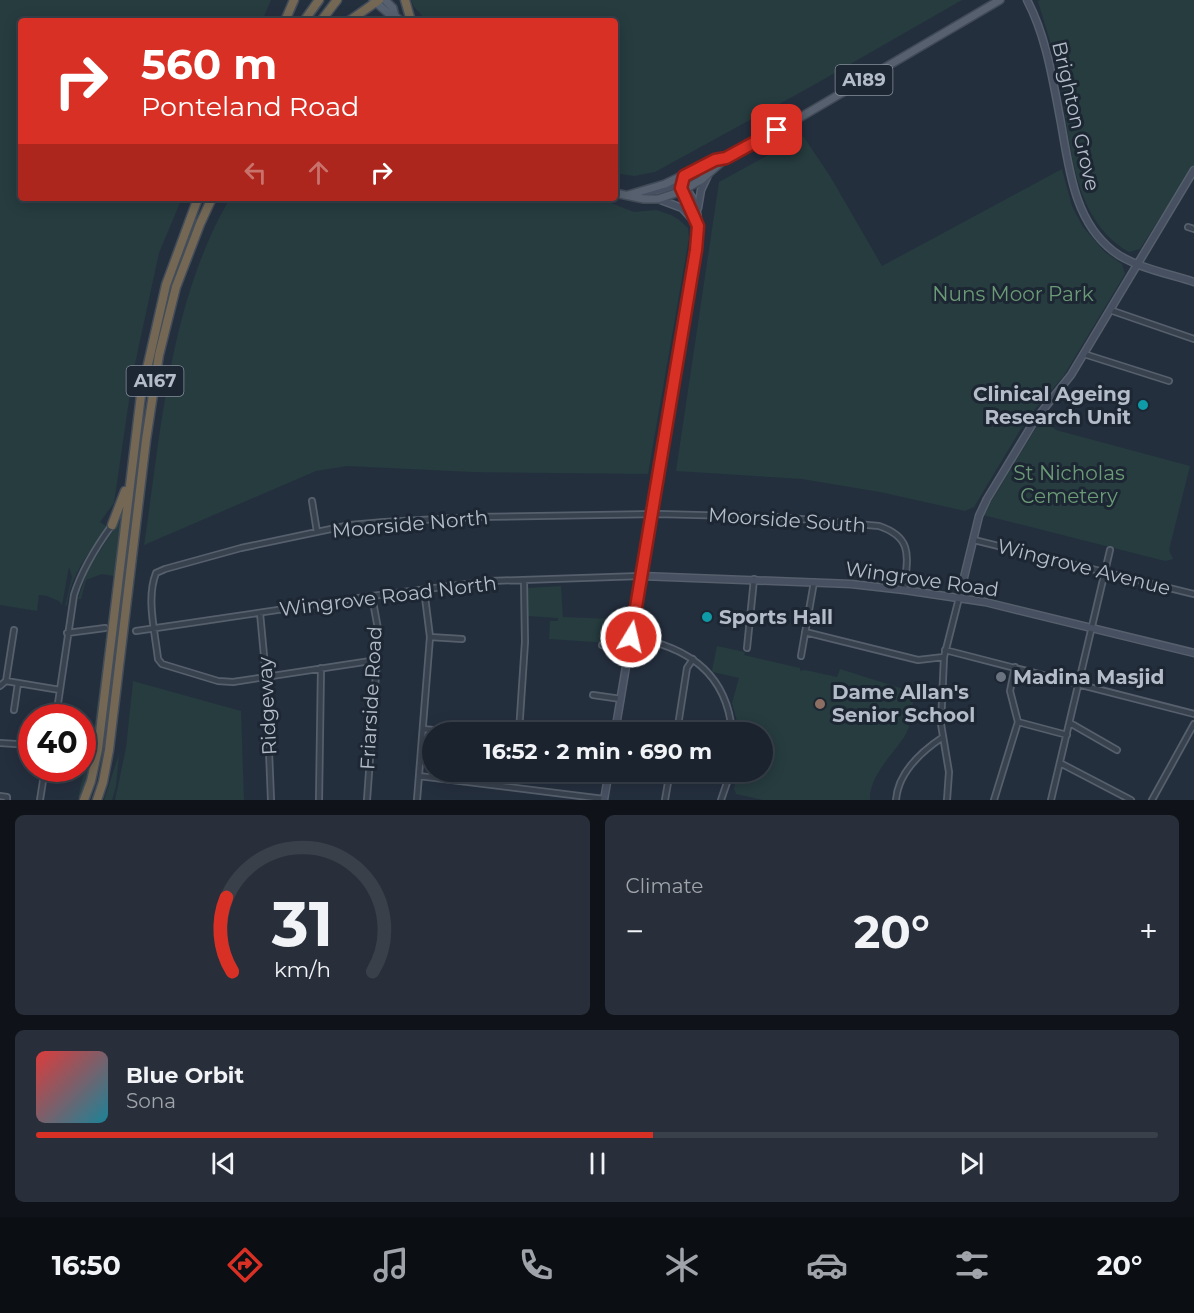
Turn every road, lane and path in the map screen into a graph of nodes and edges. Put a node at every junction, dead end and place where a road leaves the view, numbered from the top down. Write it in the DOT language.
graph roads {
  1 [pos="292,0"];
  2 [pos="319,0"];
  3 [pos="337,0"];
  4 [pos="405,0"];
  5 [pos="1000,0"];
  6 [pos="1027,0"];
  7 [pos="378,1"];
  8 [pos="285,18"];
  9 [pos="306,18"];
  10 [pos="323,18"];
  11 [pos="353,18"];
  12 [pos="398,18"];
  13 [pos="410,18"];
  14 [pos="726,158"];
  15 [pos="1194,170"];
  16 [pos="709,174"];
  17 [pos="684,176"];
  18 [pos="1191,183"];
  19 [pos="683,188"];
  20 [pos="618,193"];
  21 [pos="630,194"];
  22 [pos="657,199"];
  23 [pos="197,201"];
  24 [pos="211,201"];
  25 [pos="698,212"];
  26 [pos="697,225"];
  27 [pos="1188,227"];
  28 [pos="1194,229"];
  29 [pos="1137,263"];
  30 [pos="1194,282"];
  31 [pos="1110,310"];
  32 [pos="1194,339"];
  33 [pos="1084,354"];
  34 [pos="1170,381"];
  35 [pos="130,476"];
  36 [pos="312,501"];
  37 [pos="652,514"];
  38 [pos="112,525"];
  39 [pos="317,532"];
  40 [pos="974,540"];
  41 [pos="1110,550"];
  42 [pos="1105,573"];
  43 [pos="641,576"];
  44 [pos="754,579"];
  45 [pos="524,580"];
  46 [pos="814,582"];
  47 [pos="424,589"];
  48 [pos="904,590"];
  49 [pos="1194,594"];
  50 [pos="372,596"];
  51 [pos="959,598"];
  52 [pos="260,613"];
  53 [pos="105,628"];
  54 [pos="155,628"];
  55 [pos="1093,628"];
  56 [pos="14,630"];
  57 [pos="136,630"];
  58 [pos="805,632"];
  59 [pos="67,633"];
  60 [pos="430,637"];
  61 [pos="631,637"];
  62 [pos="462,639"];
  63 [pos="602,645"];
  64 [pos="747,648"];
  65 [pos="629,650"];
  66 [pos="945,650"];
  67 [pos="1194,653"];
  68 [pos="801,656"];
  69 [pos="944,657"];
  70 [pos="693,658"];
  71 [pos="377,660"];
  72 [pos="1015,667"];
  73 [pos="321,668"];
  74 [pos="266,677"];
  75 [pos="6,681"];
  76 [pos="18,683"];
  77 [pos="1079,683"];
  78 [pos="0,686"];
  79 [pos="60,690"];
  80 [pos="593,695"];
  81 [pos="621,699"];
  82 [pos="58,704"];
  83 [pos="14,710"];
  84 [pos="1194,714"];
  85 [pos="424,722"];
  86 [pos="520,722"];
  87 [pos="617,722"];
  88 [pos="678,722"];
  89 [pos="731,722"];
  90 [pos="1018,722"];
  91 [pos="1070,723"];
  92 [pos="1194,724"];
  93 [pos="1067,735"];
  94 [pos="943,737"];
  95 [pos="422,741"];
  96 [pos="0,743"];
  97 [pos="18,744"];
  98 [pos="1117,750"];
  99 [pos="1060,763"];
  100 [pos="419,776"];
  101 [pos="43,782"];
  102 [pos="607,782"];
  103 [pos="668,782"];
  104 [pos="727,782"];
  105 [pos="0,796"];
  106 [pos="7,800"];
  107 [pos="40,800"];
  108 [pos="84,800"];
  109 [pos="97,800"];
  110 [pos="271,800"];
  111 [pos="319,800"];
  112 [pos="367,800"];
  113 [pos="417,800"];
  114 [pos="604,800"];
  115 [pos="665,800"];
  116 [pos="721,800"];
  117 [pos="896,800"];
  118 [pos="947,800"];
  119 [pos="994,800"];
  120 [pos="1051,800"];
  121 [pos="1131,800"];
  122 [pos="1152,800"];
  1 -- 8 [label="highway"];
  2 -- 9 [label="highway"];
  3 -- 10 [label="highway"];
  4 -- 13 [label="highway"];
  5 -- 14 [label="main road, A189"];
  6 -- 29 [label="street, Brighton Grove"];
  7 -- 11 [label="highway"];
  7 -- 12 [label="main road"];
  14 -- 16 [label="main road, A189"];
  14 -- 17 [label="main road, A189"];
  15 -- 18 [label="street"];
  16 -- 19 [label="main road, A189"];
  16 -- 25 [label="street"];
  17 -- 19 [label="street"];
  17 -- 21 [label="main road, A189"];
  18 -- 29 [label="street"];
  19 -- 21 [label="street"];
  19 -- 22 [label="main road, A189"];
  19 -- 25 [label="street"];
  19 -- 26 [label="street"];
  20 -- 21 [label="main road, A189"];
  21 -- 22 [label="main road, A189"];
  22 -- 26 [label="street"];
  23 -- 35 [label="highway, A167"];
  24 -- 109 [label="highway, A167"];
  25 -- 26 [label="street"];
  26 -- 37 [label="street"];
  27 -- 28 [label="street"];
  29 -- 30 [label="street, Brighton Grove"];
  29 -- 31 [label="street"];
  31 -- 32 [label="street"];
  31 -- 33 [label="street"];
  33 -- 34 [label="street"];
  33 -- 40 [label="street"];
  35 -- 38 [label="highway"];
  35 -- 108 [label="highway, A167"];
  36 -- 39 [label="street"];
  37 -- 39 [label="street, Moorside North"];
  37 -- 43 [label="street"];
  37 -- 48 [label="street, Moorside South"];
  38 -- 59 [label="street"];
  39 -- 54 [label="street, Moorside North"];
  40 -- 42 [label="street, Wingrove Avenue"];
  40 -- 51 [label="street"];
  41 -- 42 [label="street"];
  42 -- 49 [label="street, Wingrove Avenue"];
  42 -- 55 [label="street"];
  43 -- 44 [label="street, Wingrove Road"];
  43 -- 45 [label="street, Wingrove Road North"];
  43 -- 61 [label="street"];
  44 -- 46 [label="street, Wingrove Road"];
  44 -- 64 [label="street"];
  45 -- 47 [label="street, Wingrove Road North"];
  45 -- 86 [label="street"];
  46 -- 48 [label="street, Wingrove Road"];
  46 -- 58 [label="street"];
  47 -- 50 [label="street, Wingrove Road North"];
  47 -- 60 [label="street"];
  48 -- 51 [label="street, Wingrove Road"];
  50 -- 52 [label="street, Wingrove Road North"];
  50 -- 71 [label="street, Friarside Road"];
  51 -- 55 [label="street, Wingrove Road"];
  51 -- 66 [label="street"];
  52 -- 54 [label="street, Wingrove Road North"];
  52 -- 74 [label="street, Ridgeway"];
  53 -- 59 [label="street"];
  54 -- 57 [label="street, Wingrove Road North"];
  54 -- 74 [label="street"];
  55 -- 67 [label="street, Wingrove Road"];
  55 -- 77 [label="street"];
  56 -- 75 [label="street"];
  58 -- 68 [label="street"];
  58 -- 69 [label="street"];
  59 -- 79 [label="street"];
  60 -- 62 [label="street"];
  60 -- 85 [label="street"];
  61 -- 65 [label="street"];
  61 -- 70 [label="street"];
  63 -- 65 [label="street"];
  65 -- 81 [label="street"];
  66 -- 69 [label="street"];
  66 -- 72 [label="street"];
  69 -- 94 [label="street"];
  70 -- 88 [label="street"];
  70 -- 89 [label="street"];
  71 -- 73 [label="street"];
  71 -- 112 [label="street, Friarside Road"];
  72 -- 77 [label="street"];
  72 -- 90 [label="street"];
  73 -- 74 [label="street"];
  73 -- 111 [label="street"];
  74 -- 110 [label="street, Ridgeway"];
  75 -- 76 [label="street"];
  75 -- 78 [label="street"];
  76 -- 79 [label="street"];
  76 -- 83 [label="street"];
  77 -- 84 [label="street"];
  77 -- 91 [label="street"];
  79 -- 82 [label="street"];
  80 -- 81 [label="street"];
  81 -- 87 [label="street"];
  90 -- 93 [label="street"];
  90 -- 119 [label="street"];
  91 -- 93 [label="street"];
  91 -- 98 [label="street"];
  92 -- 122 [label="street"];
  93 -- 99 [label="street"];
  94 -- 117 [label="street"];
  94 -- 118 [label="street"];
  95 -- 100 [label="street"];
  96 -- 97 [label="street"];
  99 -- 120 [label="street"];
  99 -- 121 [label="street"];
  100 -- 113 [label="street"];
  100 -- 114 [label="street"];
  101 -- 107 [label="street"];
  102 -- 114 [label="street"];
  103 -- 115 [label="street"];
  104 -- 116 [label="street"];
  105 -- 106 [label="street"];
}
